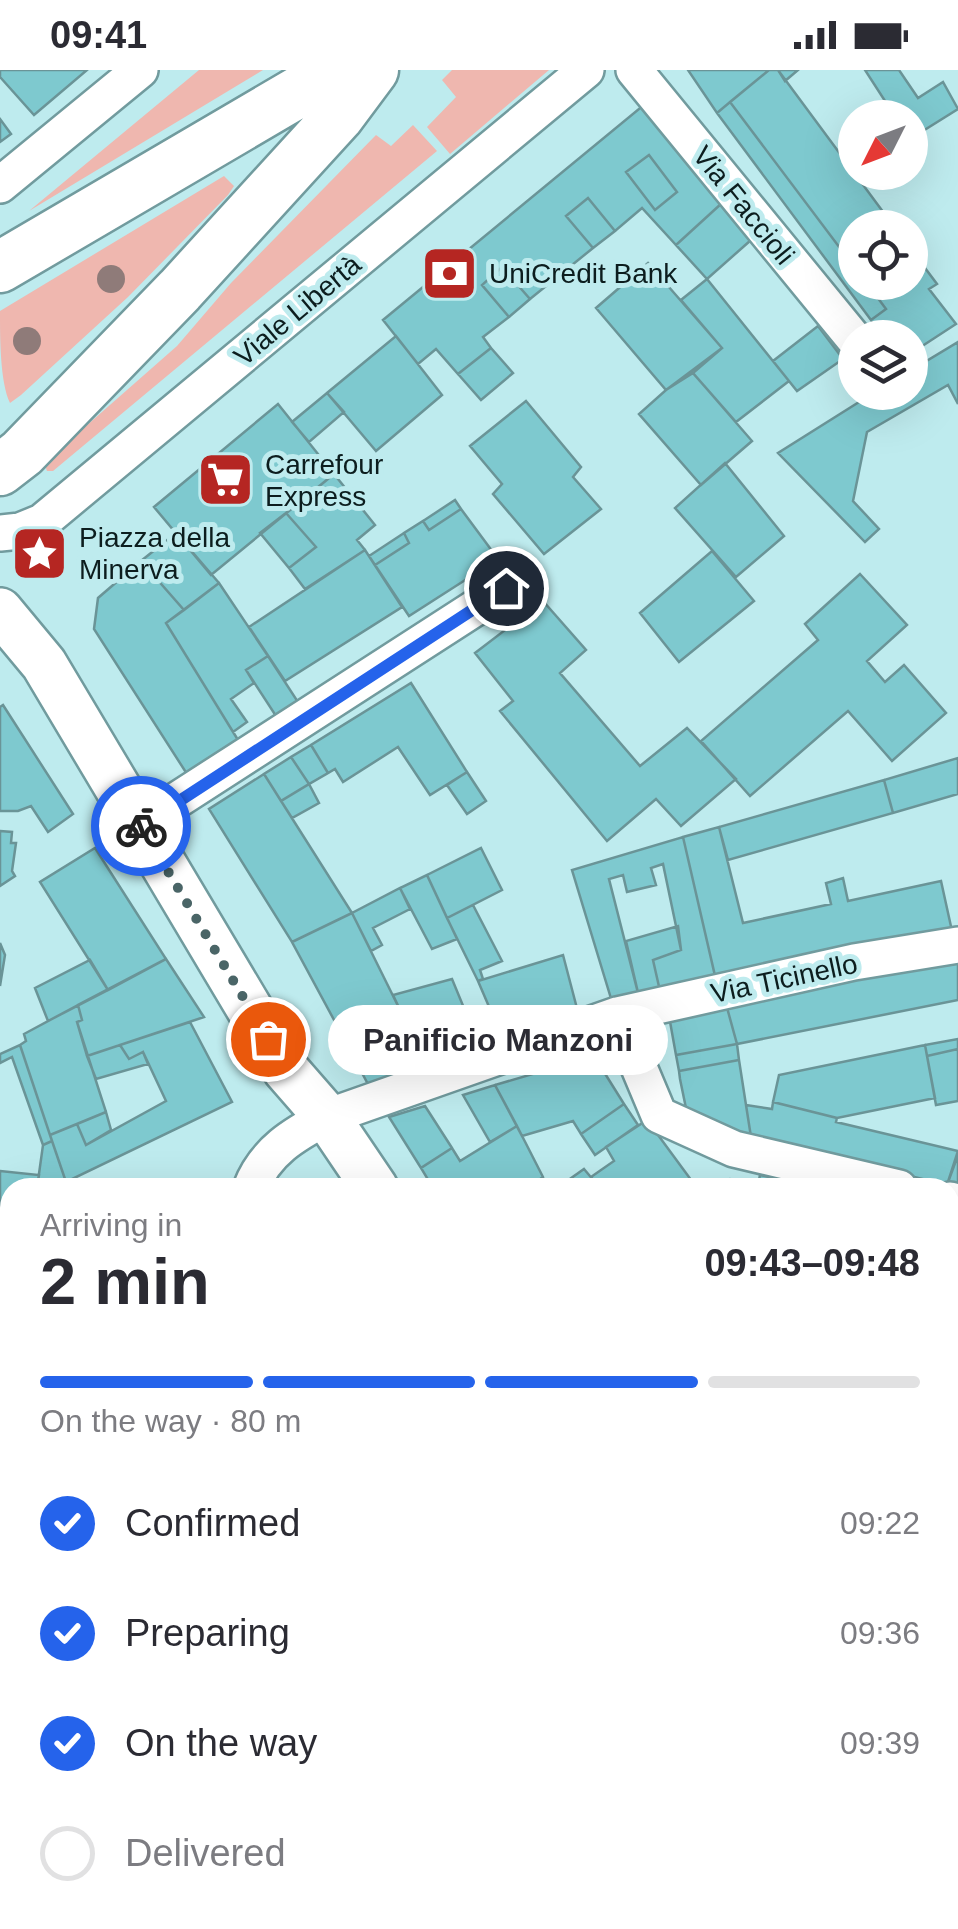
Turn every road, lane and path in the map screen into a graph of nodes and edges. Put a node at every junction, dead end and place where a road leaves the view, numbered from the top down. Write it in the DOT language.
graph roads {
  1 [pos="140,70"];
  2 [pos="336,70"];
  3 [pos="373,70"];
  4 [pos="586,70"];
  5 [pos="634,70"];
  6 [pos="0,185"];
  7 [pos="0,267"];
  8 [pos="839,320"];
  9 [pos="0,470"];
  10 [pos="0,533"];
  11 [pos="506,588"];
  12 [pos="0,611"];
  13 [pos="140,824"];
  14 [pos="958,945"];
  15 [pos="617,1015"];
  16 [pos="328,1117"];
  17 [pos="255,1178"];
  18 [pos="368,1178"];
  19 [pos="856,1178"];
  1 -- 6 [label="street"];
  2 -- 7 [label="main road"];
  3 -- 9 [label="main road"];
  4 -- 10 [label="street, Viale Libertà"];
  5 -- 8 [label="street, Via Faccioli"];
  11 -- 13 [label="street"];
  12 -- 13 [label="street"];
  13 -- 16 [label="street"];
  14 -- 15 [label="street, Via Ticinello"];
  15 -- 16 [label="street, Via Ticinello"];
  15 -- 19 [label="street"];
  16 -- 17 [label="street, Via Ticinello"];
  16 -- 18 [label="street"];
}
